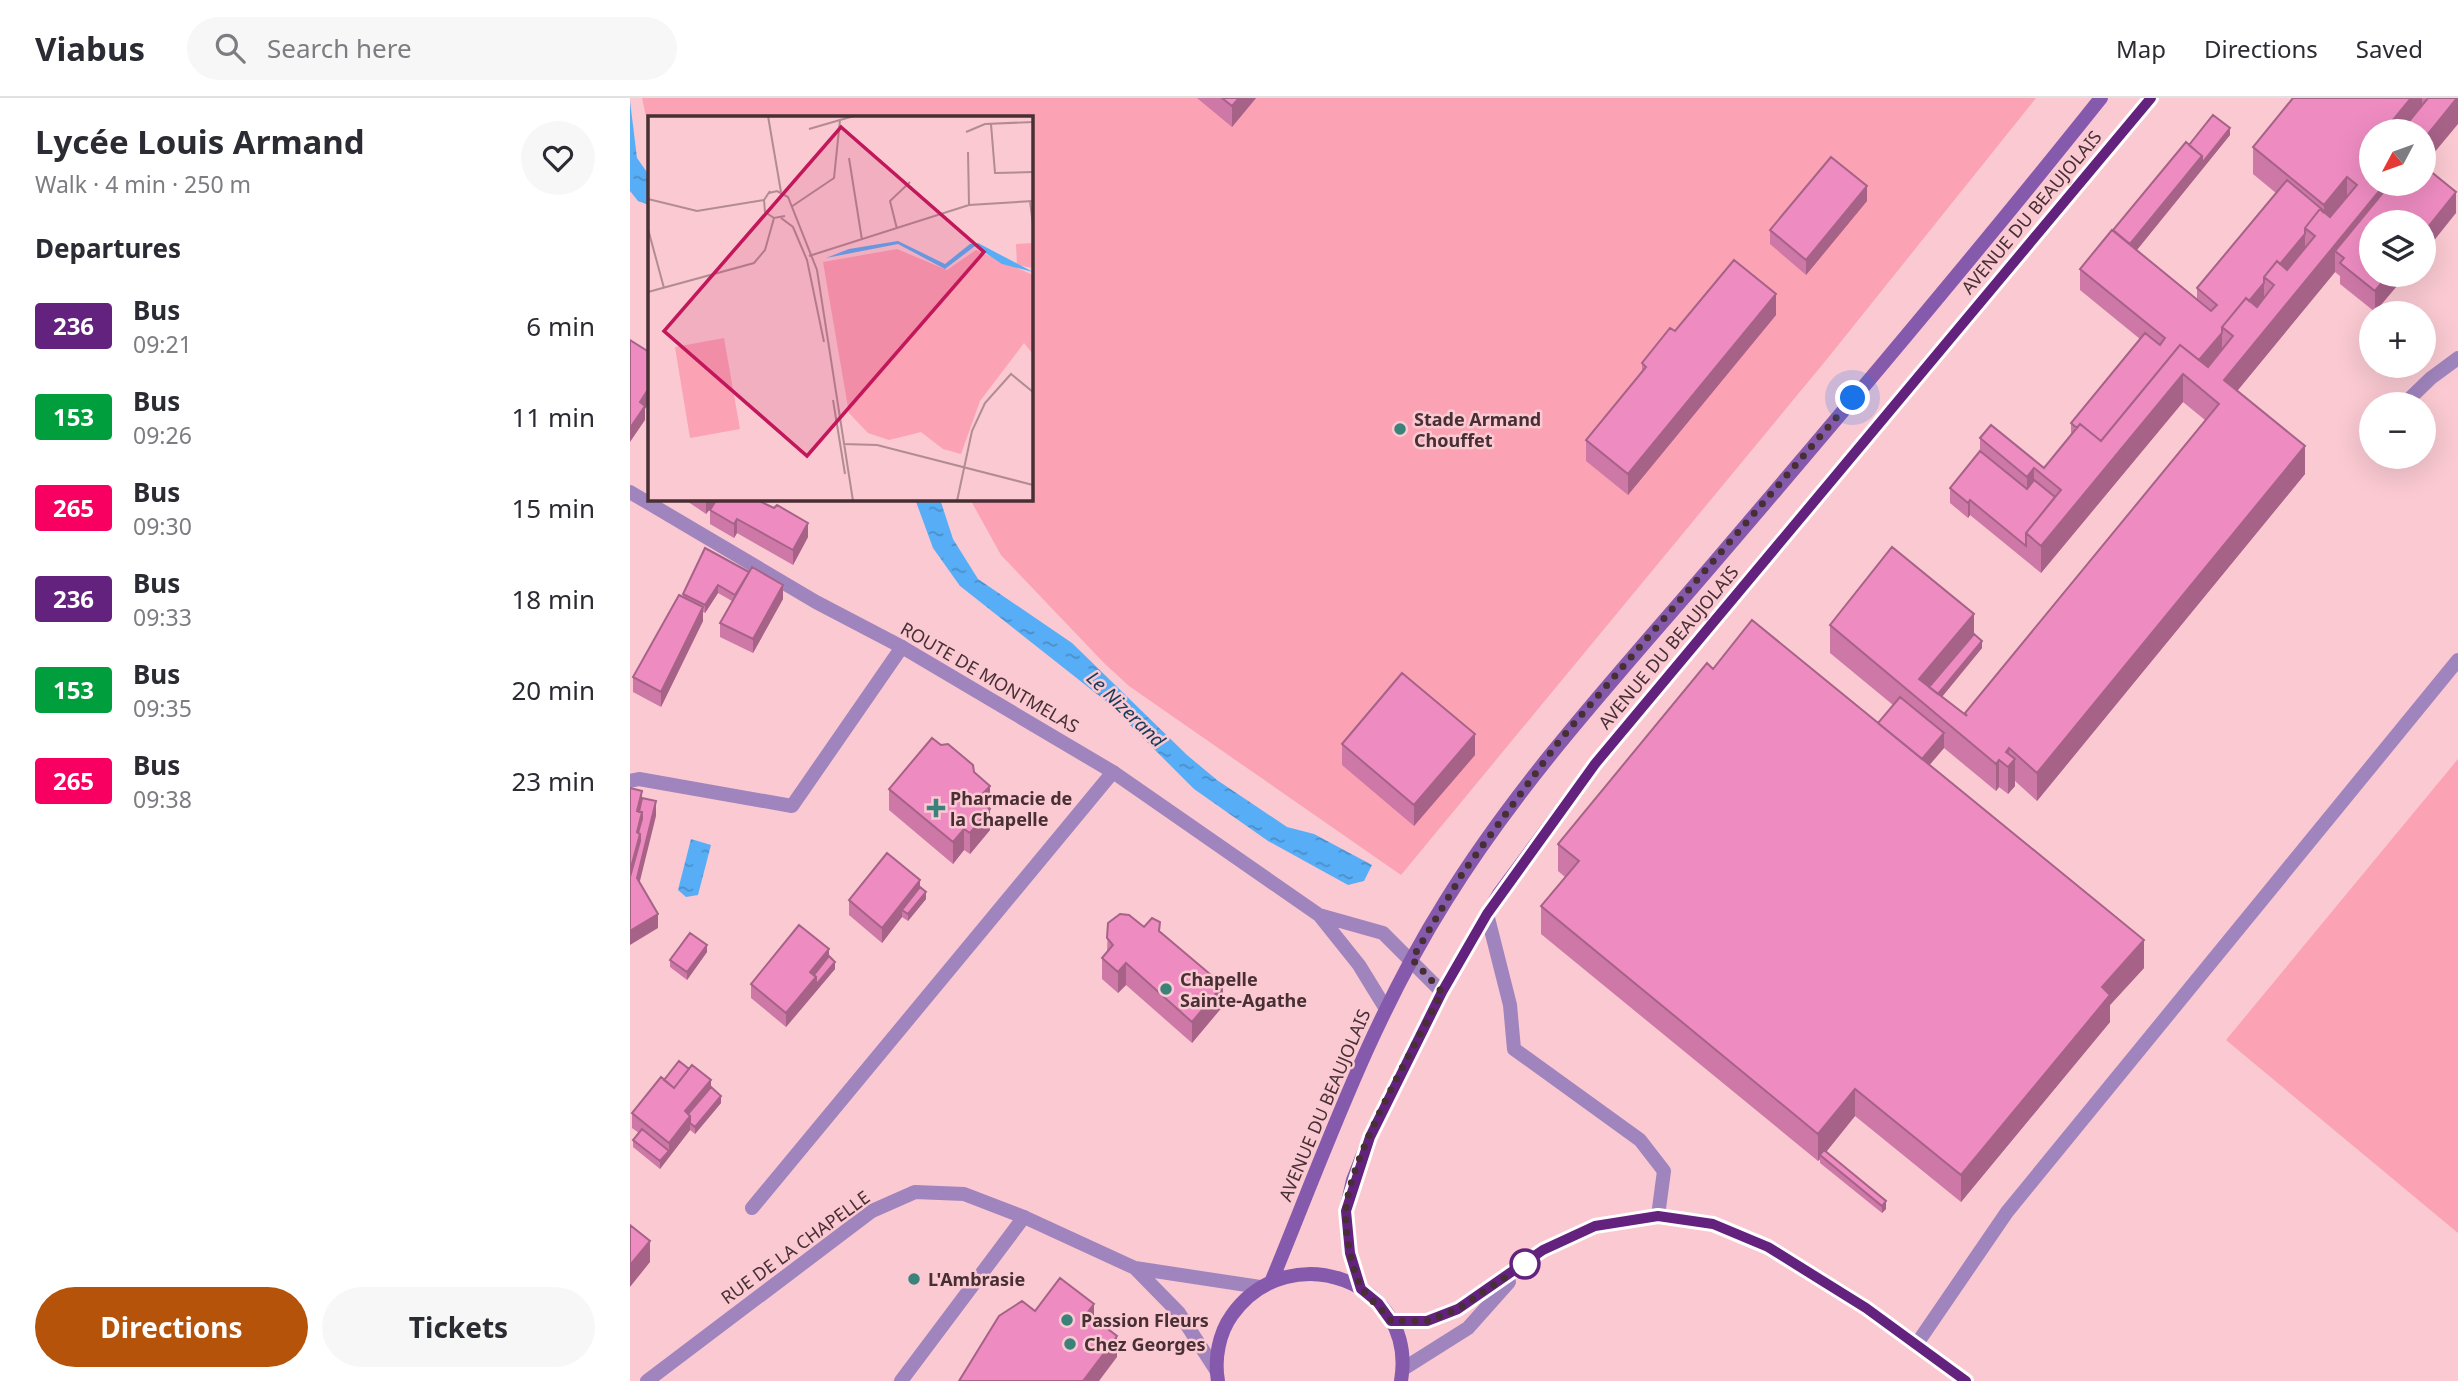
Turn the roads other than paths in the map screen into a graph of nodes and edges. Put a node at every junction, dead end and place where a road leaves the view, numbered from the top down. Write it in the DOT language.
graph roads {
  1 [pos="2101,98"];
  2 [pos="2151,98"];
  3 [pos="2458,358"];
  4 [pos="2416,392"];
  5 [pos="630,492"];
  6 [pos="902,647"];
  7 [pos="2458,660"];
  8 [pos="1113,772"];
  9 [pos="630,781"];
  10 [pos="1319,915"];
  11 [pos="1484,919"];
  12 [pos="1412,959"];
  13 [pos="1442,992"];
  14 [pos="1385,1009"];
  15 [pos="752,1208"];
  16 [pos="1658,1216"];
  17 [pos="1024,1217"];
  18 [pos="1527,1263"];
  19 [pos="1135,1268"];
  20 [pos="1266,1284"];
  21 [pos="1361,1289"];
  22 [pos="1391,1321"];
  23 [pos="1916,1345"];
  24 [pos="1217,1375"];
  25 [pos="1402,1375"];
  26 [pos="647,1381"];
  27 [pos="901,1381"];
  28 [pos="1966,1381"];
  1 -- 12 [label="main road, AVENUE DU BEAUJOLAIS"];
  2 -- 11 [label="main road, AVENUE DU BEAUJOLAIS"];
  3 -- 4 [label="street"];
  5 -- 6 [label="street, ROUTE DE MONTMELAS"];
  6 -- 8 [label="street, ROUTE DE MONTMELAS"];
  6 -- 9 [label="street"];
  7 -- 23 [label="street"];
  8 -- 10 [label="street, ROUTE DE MONTMELAS"];
  8 -- 15 [label="street"];
  10 -- 12 [label="street, ROUTE DE MONTMELAS"];
  10 -- 14 [label="street, ROUTE DE MONTMELAS"];
  11 -- 13 [label="main road, AVENUE DU BEAUJOLAIS"];
  11 -- 16 [label="street"];
  12 -- 13 [label="street, ROUTE DE MONTMELAS"];
  12 -- 14 [label="main road, AVENUE DU BEAUJOLAIS"];
  13 -- 21 [label="main road, AVENUE DU BEAUJOLAIS"];
  14 -- 20 [label="main road, AVENUE DU BEAUJOLAIS"];
  16 -- 18 [label="street"];
  16 -- 23 [label="street"];
  17 -- 19 [label="street, RUE DE LA CHAPELLE"];
  17 -- 26 [label="street, RUE DE LA CHAPELLE"];
  17 -- 27 [label="street"];
  18 -- 22 [label="street"];
  18 -- 25 [label="street"];
  19 -- 20 [label="street, RUE DE LA CHAPELLE"];
  19 -- 24 [label="street, RUE DE LA CHAPELLE"];
  20 -- 21 [label="main road"];
  20 -- 24 [label="main road"];
  21 -- 22 [label="main road"];
  22 -- 25 [label="main road"];
  23 -- 28 [label="street"];
}
